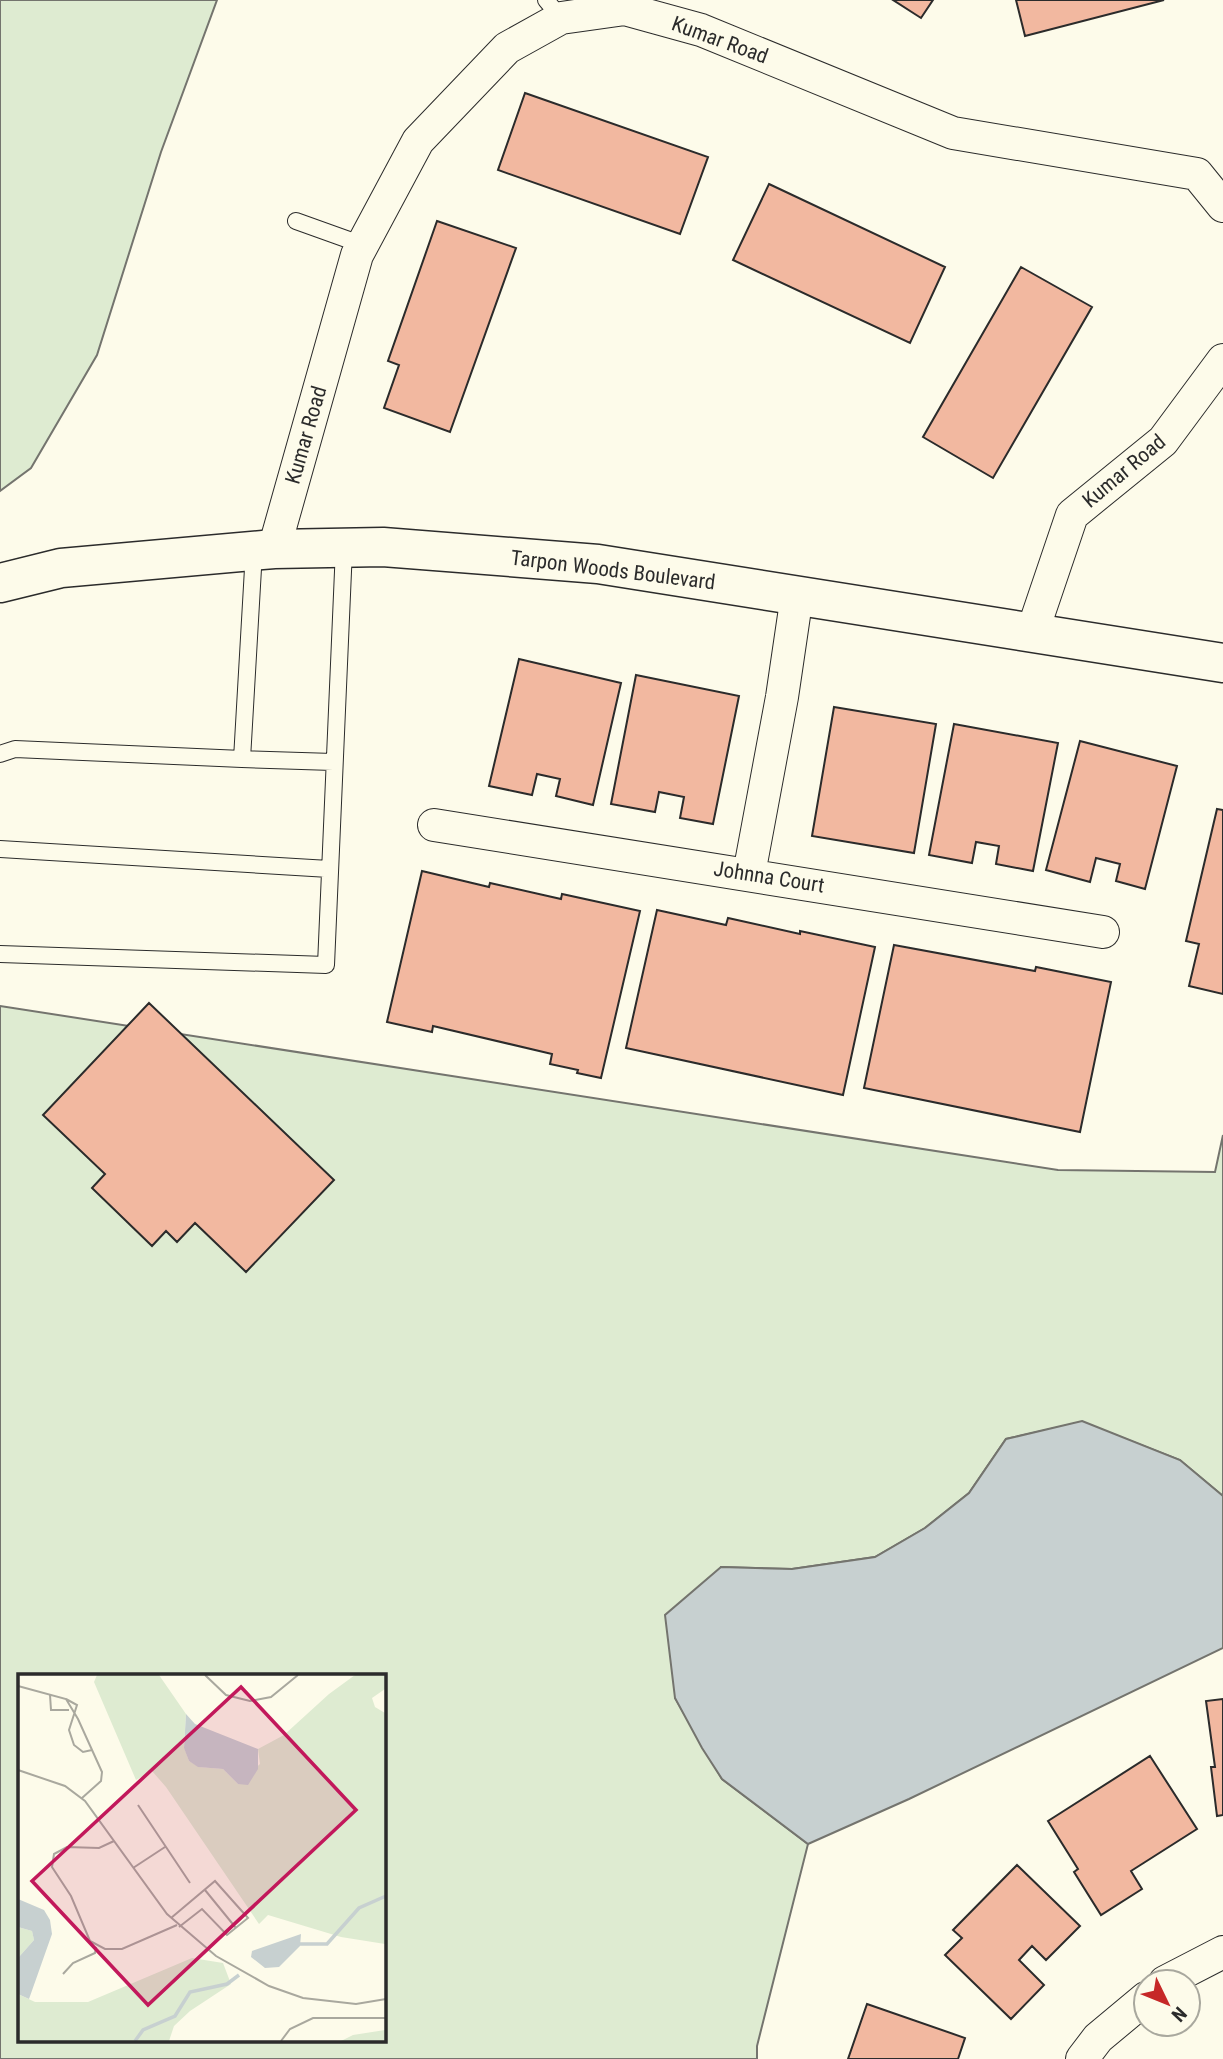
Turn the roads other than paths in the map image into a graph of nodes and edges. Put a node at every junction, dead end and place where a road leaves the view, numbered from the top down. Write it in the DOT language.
graph roads {
  1 [pos="554,9"];
  2 [pos="1223,206"];
  3 [pos="296,221"];
  4 [pos="363,245"];
  5 [pos="1223,360"];
  6 [pos="344,548"];
  7 [pos="264,550"];
  8 [pos="0,583"];
  9 [pos="797,595"];
  10 [pos="1031,633"];
  11 [pos="1223,663"];
  12 [pos="0,754"];
  13 [pos="243,759"];
  14 [pos="333,762"];
  15 [pos="434,825"];
  16 [pos="0,849"];
  17 [pos="329,869"];
  18 [pos="749,874"];
  19 [pos="1103,932"];
  20 [pos="0,954"];
  21 [pos="1223,1952"];
  22 [pos="1192,1968"];
  23 [pos="1132,2010"];
  24 [pos="1082,2059"];
  1 -- 2 [label="street, Kumar Road"];
  1 -- 4 [label="street, Kumar Road"];
  3 -- 4 [label="lane"];
  4 -- 7 [label="street, Kumar Road"];
  5 -- 10 [label="street, Kumar Road"];
  6 -- 7 [label="street, Tarpon Woods Boulevard"];
  6 -- 9 [label="street, Tarpon Woods Boulevard"];
  6 -- 14 [label="lane"];
  7 -- 8 [label="street, Tarpon Woods Boulevard"];
  7 -- 13 [label="lane"];
  9 -- 10 [label="street, Tarpon Woods Boulevard"];
  9 -- 18 [label="street"];
  10 -- 11 [label="street, Tarpon Woods Boulevard"];
  12 -- 13 [label="lane"];
  13 -- 14 [label="lane"];
  14 -- 17 [label="lane"];
  15 -- 18 [label="street, Johnna Court"];
  16 -- 17 [label="lane"];
  17 -- 20 [label="lane"];
  18 -- 19 [label="street, Johnna Court"];
  21 -- 22 [label="street"];
  23 -- 24 [label="street"];
}
